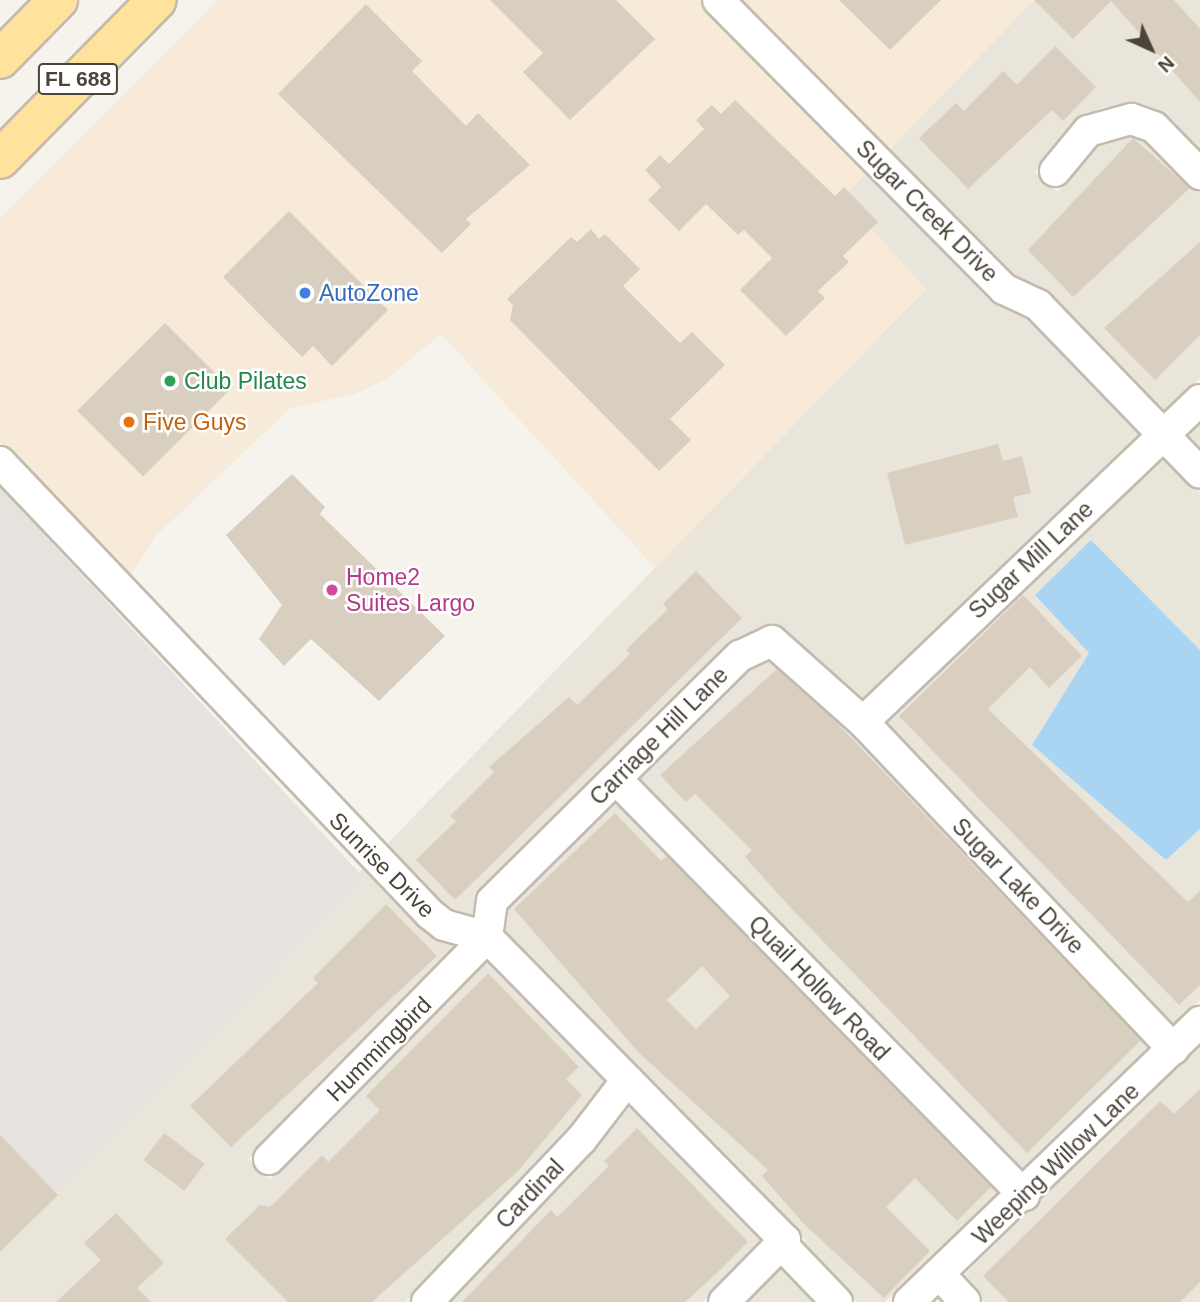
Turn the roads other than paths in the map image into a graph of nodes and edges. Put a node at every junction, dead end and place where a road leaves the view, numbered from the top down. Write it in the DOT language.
graph roads {
  1 [pos="58,0"];
  2 [pos="157,0"];
  3 [pos="718,0"];
  4 [pos="0,59"];
  5 [pos="0,159"];
  6 [pos="1055,172"];
  7 [pos="1200,174"];
  8 [pos="1200,400"];
  9 [pos="1163,436"];
  10 [pos="0,462"];
  11 [pos="1200,473"];
  12 [pos="863,722"];
  13 [pos="616,779"];
  14 [pos="487,937"];
  15 [pos="1200,1022"];
  16 [pos="1173,1049"];
  17 [pos="627,1080"];
  18 [pos="268,1159"];
  19 [pos="1024,1195"];
  20 [pos="785,1240"];
  21 [pos="941,1276"];
  22 [pos="426,1302"];
  23 [pos="724,1302"];
  24 [pos="837,1302"];
  25 [pos="909,1302"];
  26 [pos="965,1302"];
  1 -- 4 [label="main road, FL 688"];
  2 -- 5 [label="main road, FL 688"];
  3 -- 9 [label="street, Sugar Creek Drive"];
  6 -- 7 [label="street"];
  8 -- 9 [label="street, Sugar Mill Lane"];
  9 -- 11 [label="street, Sugar Creek Drive"];
  9 -- 12 [label="street, Sugar Mill Lane"];
  10 -- 14 [label="street, Sunrise Drive"];
  12 -- 13 [label="street, Carriage Hill Lane"];
  12 -- 16 [label="street, Sugar Lake Drive"];
  13 -- 14 [label="street, Carriage Hill Lane"];
  13 -- 19 [label="street, Quail Hollow Road"];
  14 -- 17 [label="street"];
  14 -- 18 [label="street, Hummingbird"];
  15 -- 16 [label="street, Weeping Willow Lane"];
  16 -- 19 [label="street, Weeping Willow Lane"];
  17 -- 20 [label="street"];
  17 -- 22 [label="street, Cardinal"];
  19 -- 21 [label="street, Weeping Willow Lane"];
  20 -- 23 [label="street"];
  20 -- 24 [label="street"];
  21 -- 25 [label="street, Weeping Willow Lane"];
  21 -- 26 [label="street"];
}
